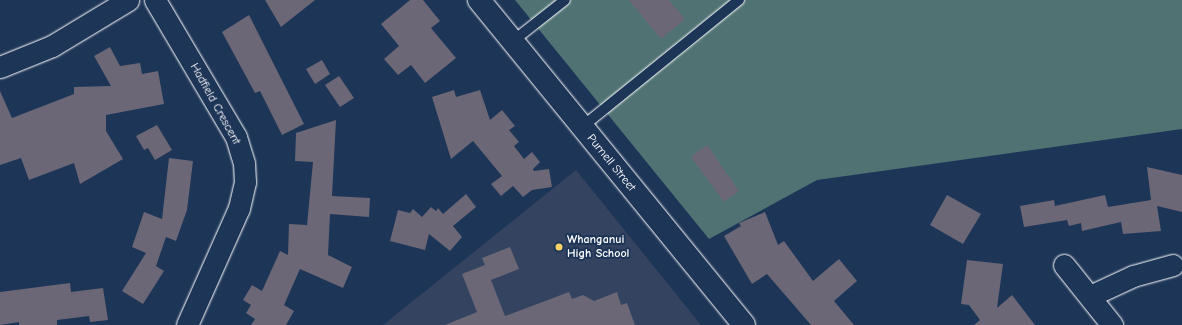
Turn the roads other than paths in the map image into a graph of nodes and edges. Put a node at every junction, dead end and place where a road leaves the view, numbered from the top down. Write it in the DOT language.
graph roads {
  1 [pos="128,0"];
  2 [pos="155,0"];
  3 [pos="480,0"];
  4 [pos="564,0"];
  5 [pos="739,0"];
  6 [pos="513,41"];
  7 [pos="0,67"];
  8 [pos="582,127"];
  9 [pos="1064,265"];
  10 [pos="1173,265"];
  11 [pos="1090,296"];
  12 [pos="187,325"];
  13 [pos="744,325"];
  14 [pos="1112,325"];
  1 -- 7 [label="street"];
  2 -- 12 [label="street, Hadfield Crescent"];
  3 -- 6 [label="main road, Purnell Street"];
  4 -- 6 [label="lane"];
  5 -- 8 [label="lane"];
  6 -- 8 [label="main road, Purnell Street"];
  8 -- 13 [label="main road, Purnell Street"];
  9 -- 11 [label="street"];
  10 -- 11 [label="street"];
  11 -- 14 [label="street"];
}
